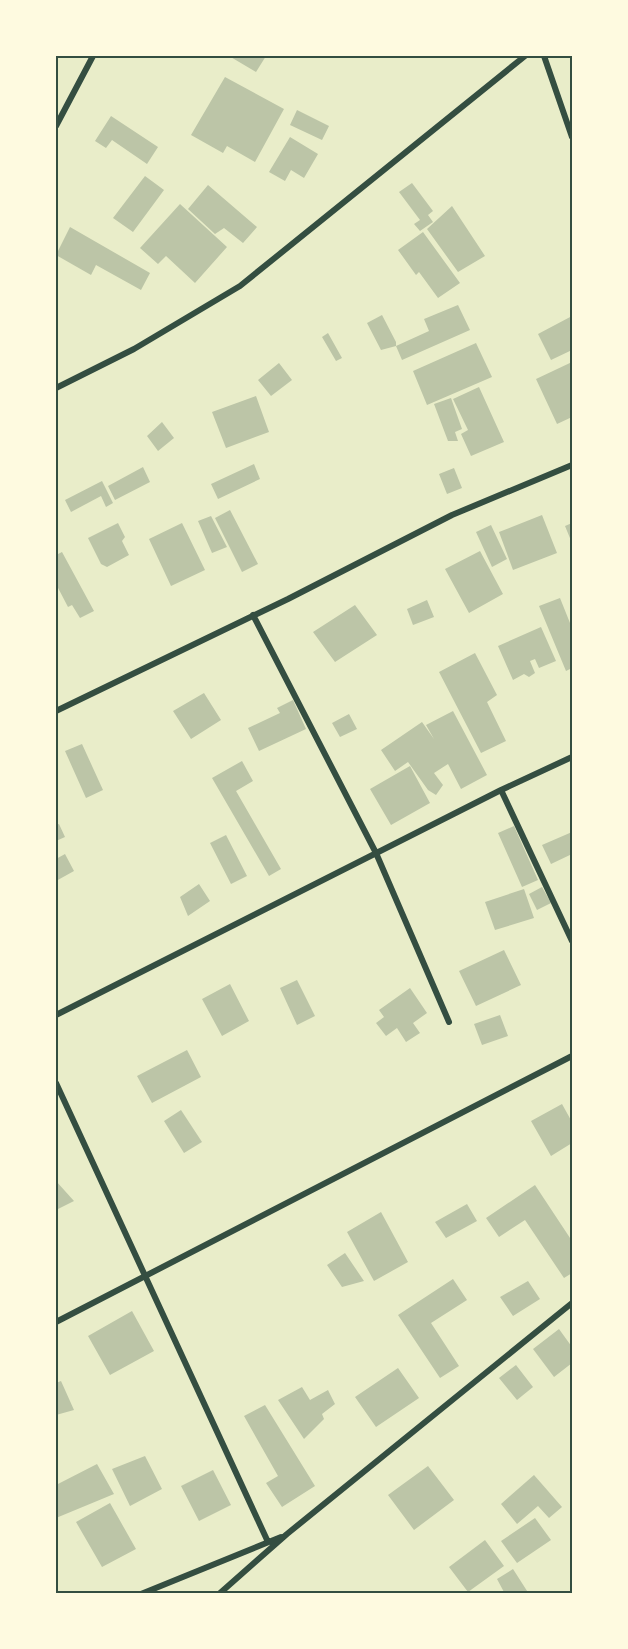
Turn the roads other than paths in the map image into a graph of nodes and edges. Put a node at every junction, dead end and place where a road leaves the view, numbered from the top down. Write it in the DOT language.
graph roads {
  1 [pos="93,56"];
  2 [pos="525,56"];
  3 [pos="544,56"];
  4 [pos="56,126"];
  5 [pos="573,137"];
  6 [pos="56,388"];
  7 [pos="573,465"];
  8 [pos="253,615"];
  9 [pos="56,711"];
  10 [pos="573,757"];
  11 [pos="501,790"];
  12 [pos="376,853"];
  13 [pos="573,941"];
  14 [pos="56,1015"];
  15 [pos="449,1022"];
  16 [pos="573,1056"];
  17 [pos="56,1083"];
  18 [pos="144,1277"];
  19 [pos="573,1303"];
  20 [pos="56,1322"];
  21 [pos="287,1534"];
  22 [pos="268,1542"];
  23 [pos="141,1593"];
  24 [pos="219,1593"];
  1 -- 4 [label="street"];
  2 -- 6 [label="street"];
  3 -- 5 [label="street"];
  7 -- 8 [label="street"];
  8 -- 9 [label="street"];
  8 -- 12 [label="street"];
  10 -- 11 [label="street"];
  11 -- 12 [label="street"];
  11 -- 13 [label="street"];
  12 -- 14 [label="street"];
  12 -- 15 [label="street"];
  16 -- 18 [label="street"];
  17 -- 18 [label="street"];
  18 -- 20 [label="street"];
  18 -- 22 [label="street"];
  19 -- 21 [label="street"];
  21 -- 22 [label="street"];
  21 -- 24 [label="street"];
  22 -- 23 [label="street"];
}
